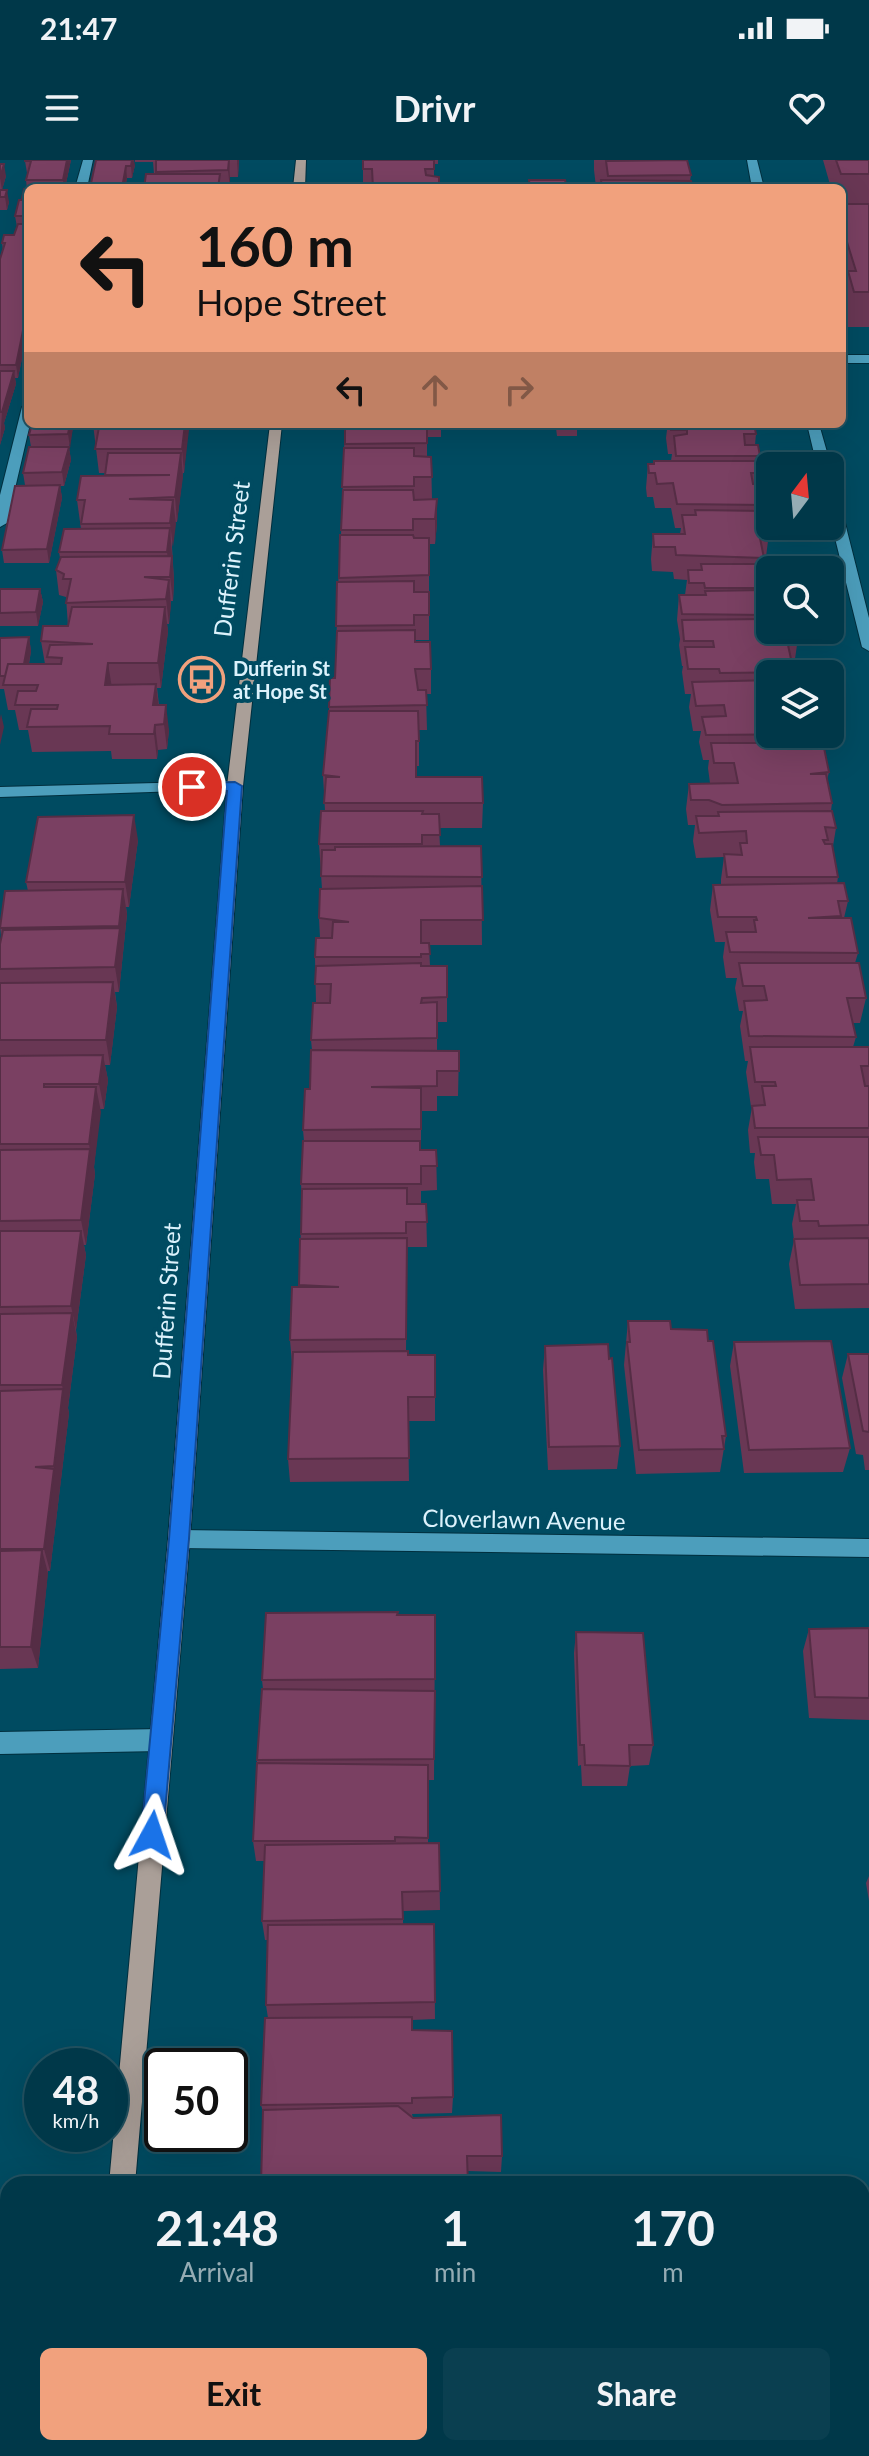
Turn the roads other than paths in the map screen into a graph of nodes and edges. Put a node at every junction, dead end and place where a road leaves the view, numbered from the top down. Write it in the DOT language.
graph roads {
  1 [pos="88,160"];
  2 [pos="301,160"];
  3 [pos="752,160"];
  4 [pos="82,184"];
  5 [pos="299,184"];
  6 [pos="757,184"];
  7 [pos="846,359"];
  8 [pos="869,359"];
  9 [pos="24,424"];
  10 [pos="276,428"];
  11 [pos="814,428"];
  12 [pos="820,452"];
  13 [pos="0,523"];
  14 [pos="842,540"];
  15 [pos="869,647"];
  16 [pos="235,786"];
  17 [pos="0,792"];
  18 [pos="179,1539"];
  19 [pos="869,1548"];
  20 [pos="160,1740"];
  21 [pos="0,1743"];
  22 [pos="123,2176"];
  1 -- 4 [label="street"];
  2 -- 5 [label="main road"];
  3 -- 6 [label="street"];
  7 -- 8 [label="street"];
  9 -- 13 [label="street"];
  10 -- 16 [label="main road, Dufferin Street"];
  11 -- 12 [label="street"];
  14 -- 15 [label="street"];
  16 -- 17 [label="street"];
  16 -- 18 [label="main road, Dufferin Street"];
  18 -- 19 [label="street, Cloverlawn Avenue"];
  18 -- 20 [label="main road, Dufferin Street"];
  20 -- 21 [label="street"];
  20 -- 22 [label="main road, Dufferin Street"];
}
